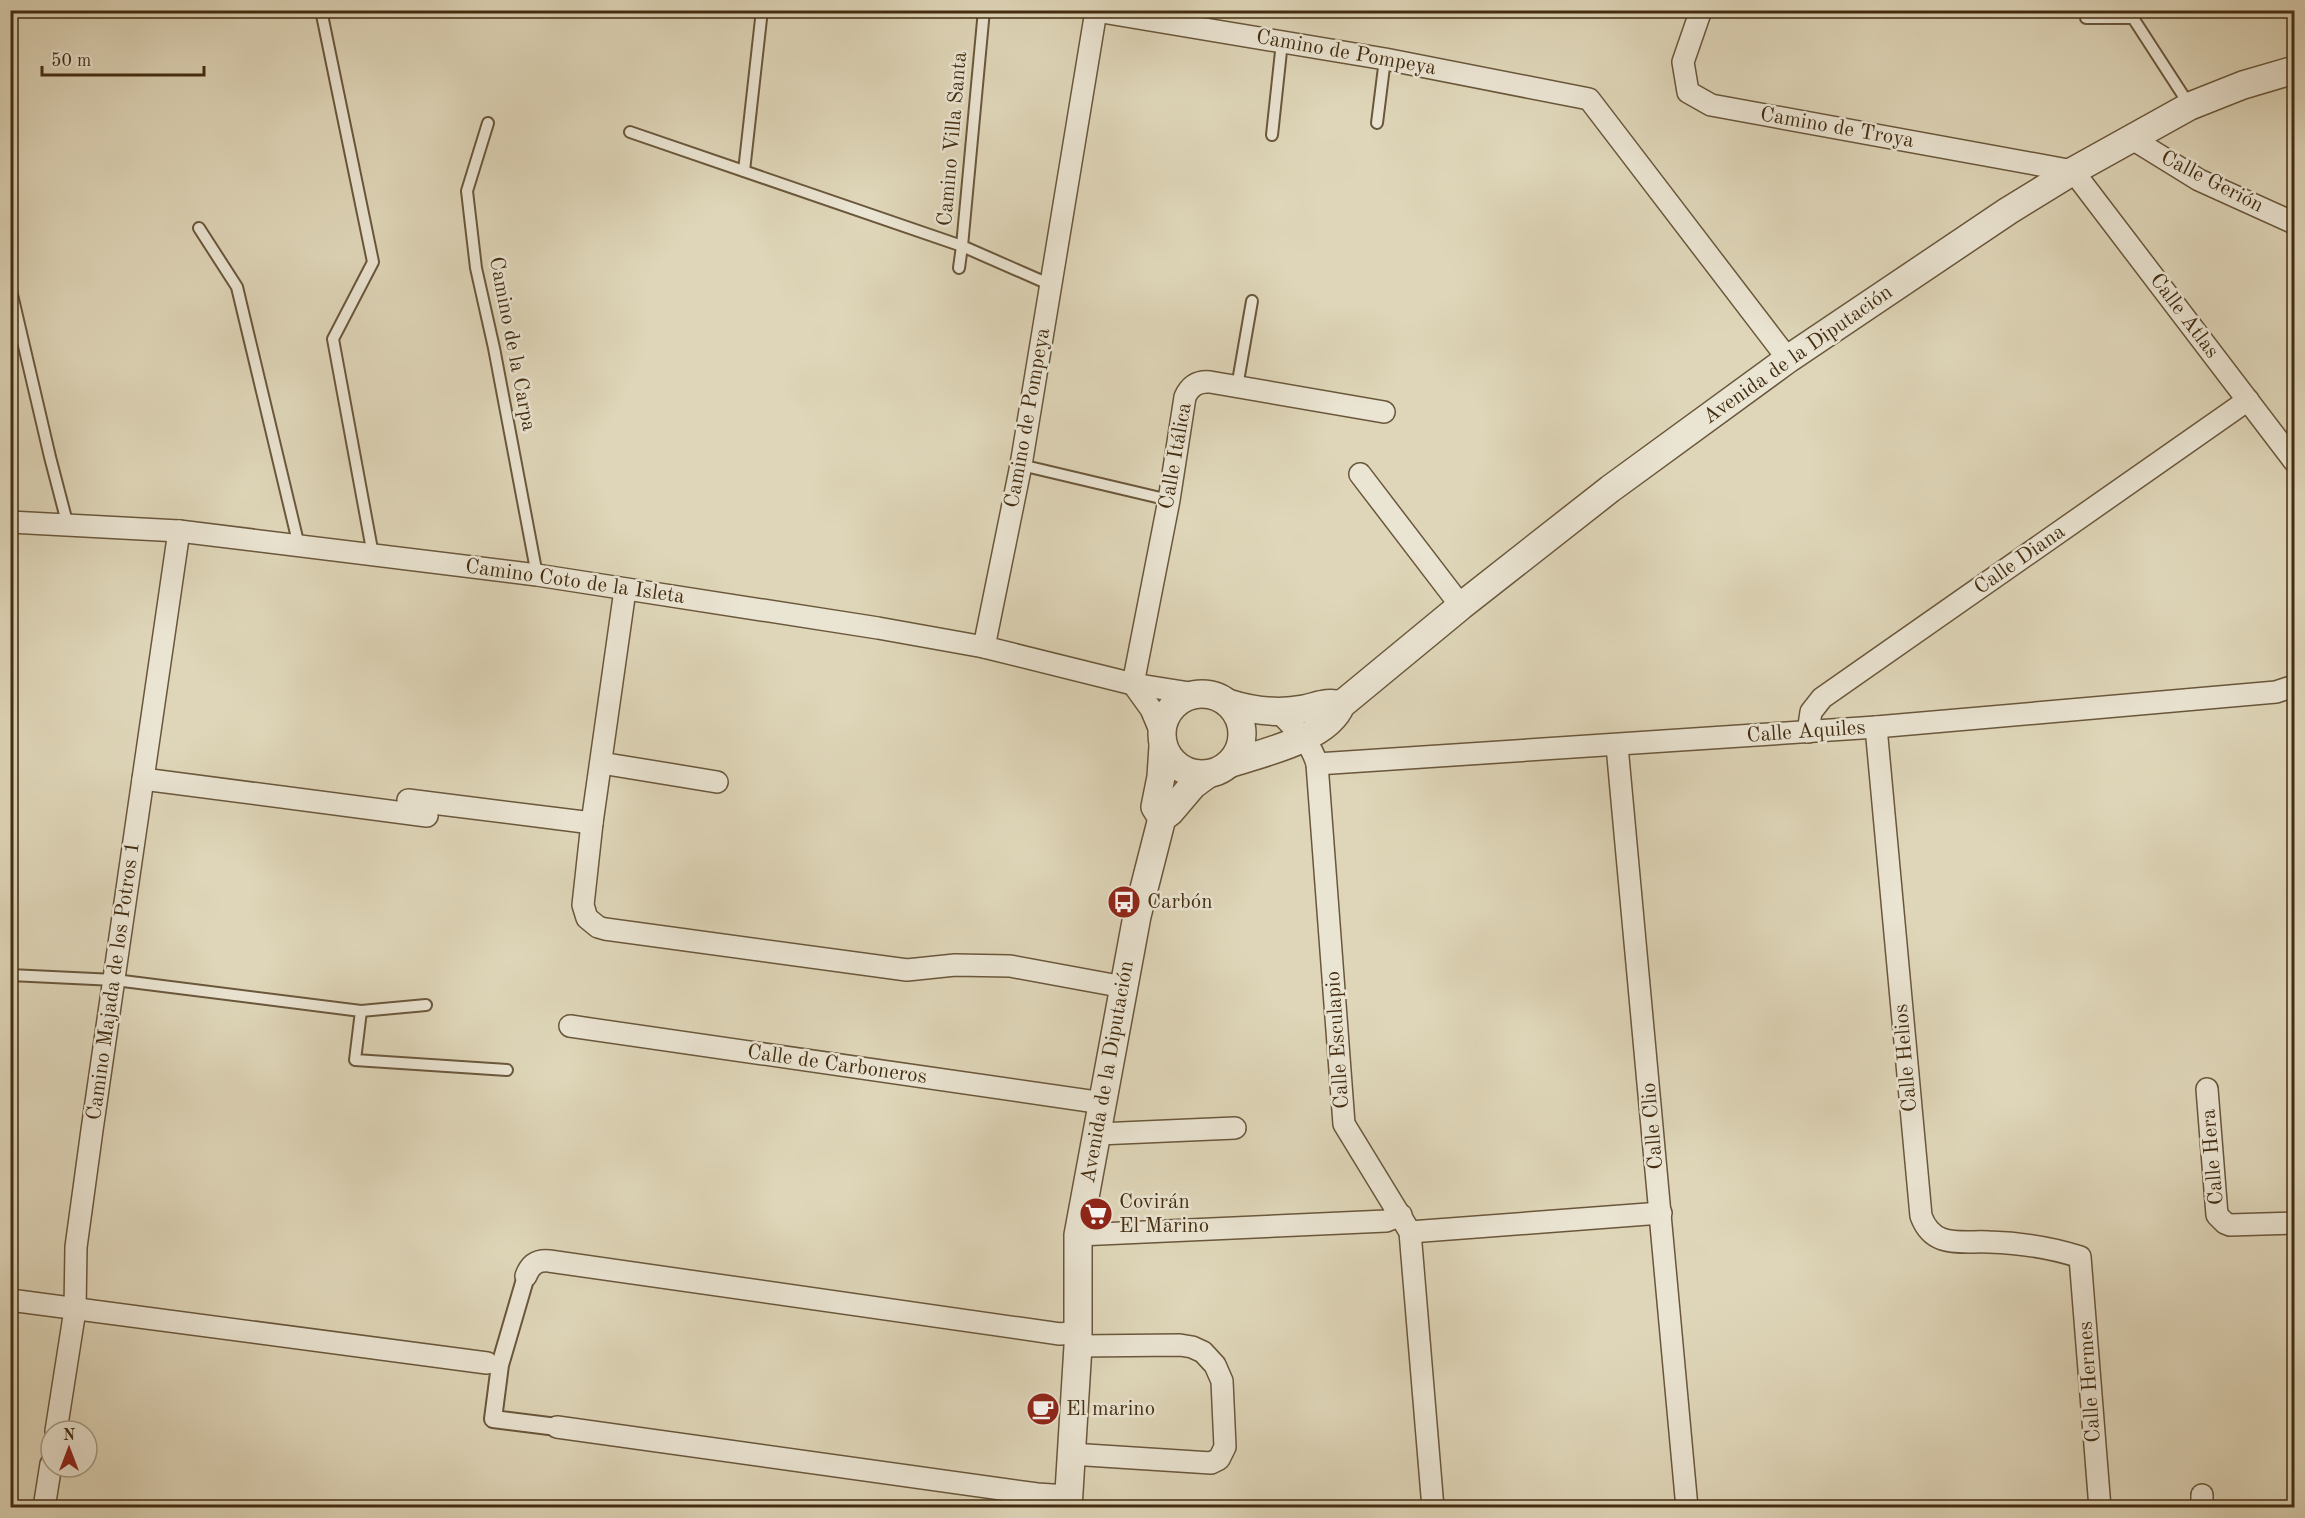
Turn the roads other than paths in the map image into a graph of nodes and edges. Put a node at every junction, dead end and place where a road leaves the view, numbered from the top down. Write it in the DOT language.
graph roads {
  1 [pos="321,10"];
  2 [pos="762,10"];
  3 [pos="984,10"];
  4 [pos="1701,10"];
  5 [pos="2086,18"];
  6 [pos="1282,42"];
  7 [pos="1385,59"];
  8 [pos="2295,70"];
  9 [pos="2190,106"];
  10 [pos="488,123"];
  11 [pos="1377,123"];
  12 [pos="630,132"];
  13 [pos="1272,135"];
  14 [pos="2131,138"];
  15 [pos="744,171"];
  16 [pos="2073,171"];
  17 [pos="2295,223"];
  18 [pos="199,228"];
  19 [pos="963,246"];
  20 [pos="959,268"];
  21 [pos="1051,285"];
  22 [pos="10,286"];
  23 [pos="1252,302"];
  24 [pos="1788,359"];
  25 [pos="1237,387"];
  26 [pos="2248,400"];
  27 [pos="1384,411"];
  28 [pos="2295,461"];
  29 [pos="1021,465"];
  30 [pos="1360,474"];
  31 [pos="1169,500"];
  32 [pos="10,522"];
  33 [pos="69,526"];
  34 [pos="179,531"];
  35 [pos="299,546"];
  36 [pos="373,555"];
  37 [pos="537,575"];
  38 [pos="625,590"];
  39 [pos="1461,606"];
  40 [pos="984,647"];
  41 [pos="1133,684"];
  42 [pos="2295,686"];
  43 [pos="1196,694"];
  44 [pos="1228,703"];
  45 [pos="1341,705"];
  46 [pos="1278,711"];
  47 [pos="1876,727"];
  48 [pos="1808,732"];
  49 [pos="1303,738"];
  50 [pos="1162,740"];
  51 [pos="1617,746"];
  52 [pos="601,763"];
  53 [pos="1317,764"];
  54 [pos="1219,769"];
  55 [pos="143,779"];
  56 [pos="717,782"];
  57 [pos="315,789"];
  58 [pos="427,816"];
  59 [pos="1162,818"];
  60 [pos="592,823"];
  61 [pos="10,975"];
  62 [pos="115,980"];
  63 [pos="1124,987"];
  64 [pos="426,1005"];
  65 [pos="361,1011"];
  66 [pos="570,1026"];
  67 [pos="507,1070"];
  68 [pos="2207,1089"];
  69 [pos="1103,1104"];
  70 [pos="1235,1128"];
  71 [pos="1098,1134"];
  72 [pos="1661,1213"];
  73 [pos="1405,1223"];
  74 [pos="2295,1223"];
  75 [pos="1078,1235"];
  76 [pos="2080,1257"];
  77 [pos="526,1276"];
  78 [pos="10,1300"];
  79 [pos="75,1310"];
  80 [pos="1078,1339"];
  81 [pos="493,1364"];
  82 [pos="58,1419"];
  83 [pos="557,1427"];
  84 [pos="1071,1455"];
  85 [pos="49,1479"];
  86 [pos="1068,1502"];
  87 [pos="44,1508"];
  88 [pos="1432,1508"];
  89 [pos="1687,1508"];
  90 [pos="2100,1508"];
  1 -- 36 [label="lane"];
  2 -- 15 [label="lane"];
  3 -- 19 [label="lane, Camino Villa Santa"];
  4 -- 16 [label="street, Camino de Troya"];
  5 -- 9 [label="lane"];
  6 -- 7 [label="street, Camino de Pompeya"];
  6 -- 13 [label="lane"];
  6 -- 21 [label="street, Camino de Pompeya"];
  7 -- 11 [label="lane"];
  7 -- 24 [label="street, Camino de Pompeya"];
  8 -- 9 [label="street, Avenida de la Diputación"];
  9 -- 14 [label="street, Avenida de la Diputación"];
  10 -- 37 [label="lane, Camino de la Carpa"];
  12 -- 15 [label="lane"];
  14 -- 16 [label="street, Avenida de la Diputación"];
  14 -- 17 [label="street, Calle Gerión"];
  15 -- 19 [label="lane"];
  16 -- 24 [label="street, Avenida de la Diputación"];
  16 -- 26 [label="street, Calle Atlas"];
  18 -- 35 [label="lane"];
  19 -- 20 [label="lane"];
  19 -- 21 [label="lane, Camino Villa Santa"];
  21 -- 29 [label="street, Camino de Pompeya"];
  22 -- 33 [label="lane"];
  23 -- 25 [label="lane"];
  24 -- 39 [label="street, Avenida de la Diputación"];
  25 -- 27 [label="street, Calle Itálica"];
  25 -- 31 [label="street, Calle Itálica"];
  26 -- 28 [label="street, Calle Atlas"];
  26 -- 48 [label="street, Calle Diana"];
  29 -- 31 [label="lane"];
  29 -- 40 [label="street, Camino de Pompeya"];
  30 -- 39 [label="street"];
  31 -- 41 [label="street, Calle Itálica"];
  32 -- 33 [label="street, Camino Coto de la Isleta"];
  33 -- 34 [label="street, Camino Coto de la Isleta"];
  34 -- 35 [label="street, Camino Coto de la Isleta"];
  34 -- 55 [label="street, Camino Majada de los Potros 1"];
  35 -- 36 [label="street, Camino Coto de la Isleta"];
  36 -- 37 [label="street, Camino Coto de la Isleta"];
  37 -- 38 [label="street, Camino Coto de la Isleta"];
  38 -- 40 [label="street, Camino Coto de la Isleta"];
  38 -- 52 [label="street"];
  39 -- 45 [label="street, Avenida de la Diputación"];
  40 -- 41 [label="street, Camino Coto de la Isleta"];
  41 -- 43 [label="street, Camino Coto de la Isleta"];
  41 -- 50 [label="street"];
  42 -- 47 [label="street, Calle Aquiles"];
  43 -- 44 [label="street"];
  43 -- 50 [label="street"];
  44 -- 46 [label="street"];
  44 -- 54 [label="street"];
  45 -- 46 [label="street"];
  45 -- 49 [label="street, Avenida de la Diputación"];
  46 -- 49 [label="street, Calle Esculapio"];
  47 -- 48 [label="street, Calle Aquiles"];
  47 -- 76 [label="street, Calle Helios"];
  48 -- 51 [label="street, Calle Aquiles"];
  49 -- 53 [label="street, Calle Esculapio"];
  49 -- 54 [label="street, Avenida de la Diputación"];
  50 -- 54 [label="street"];
  50 -- 59 [label="street, Avenida de la Diputación"];
  51 -- 53 [label="street, Calle Aquiles"];
  51 -- 72 [label="street, Calle Clio"];
  52 -- 56 [label="street"];
  52 -- 60 [label="street"];
  53 -- 73 [label="street, Calle Esculapio"];
  54 -- 59 [label="street, Avenida de la Diputación"];
  55 -- 58 [label="street"];
  55 -- 62 [label="street, Camino Majada de los Potros 1"];
  57 -- 60 [label="street"];
  59 -- 63 [label="street, Avenida de la Diputación"];
  60 -- 63 [label="street"];
  61 -- 62 [label="lane"];
  62 -- 65 [label="lane"];
  62 -- 79 [label="street, Camino Majada de los Potros 1"];
  63 -- 69 [label="street, Avenida de la Diputación"];
  64 -- 65 [label="lane"];
  65 -- 67 [label="lane"];
  66 -- 69 [label="street, Calle de Carboneros"];
  68 -- 74 [label="street, Calle Hera"];
  69 -- 71 [label="street, Avenida de la Diputación"];
  70 -- 71 [label="street"];
  71 -- 75 [label="street, Avenida de la Diputación"];
  72 -- 73 [label="street"];
  72 -- 89 [label="street, Calle Clio"];
  73 -- 75 [label="street"];
  73 -- 88 [label="street, Calle Esculapio"];
  75 -- 80 [label="street, Avenida de la Diputación"];
  76 -- 90 [label="street, Calle Hermes"];
  77 -- 80 [label="street"];
  77 -- 81 [label="street"];
  78 -- 79 [label="street"];
  79 -- 81 [label="street"];
  79 -- 82 [label="street, Camino Majada de los Potros 1"];
  80 -- 84 [label="street, Avenida de la Diputación"];
  80 -- 84 [label="street"];
  81 -- 83 [label="street"];
  83 -- 86 [label="street"];
  84 -- 86 [label="street, Avenida de la Diputación"];
  85 -- 87 [label="street"];
}
